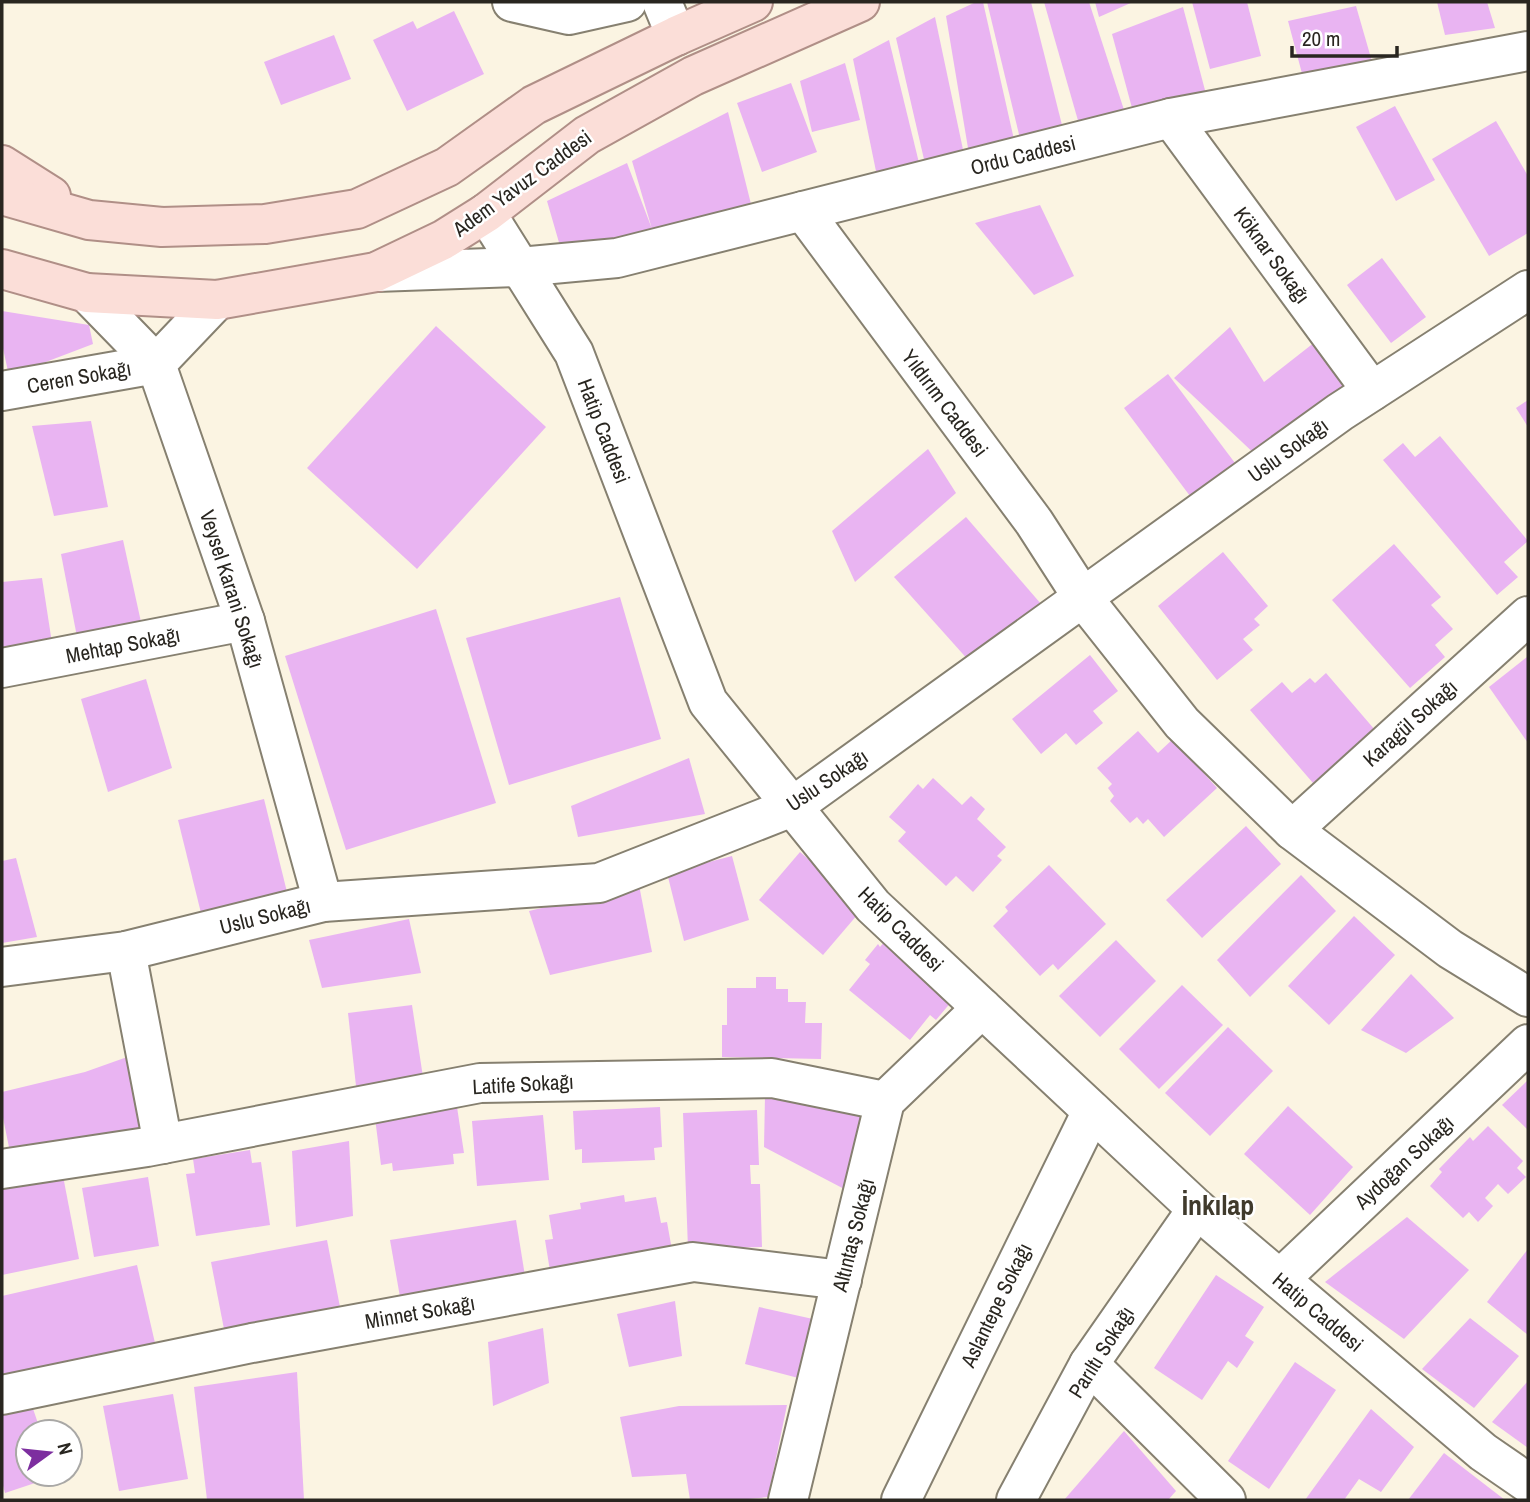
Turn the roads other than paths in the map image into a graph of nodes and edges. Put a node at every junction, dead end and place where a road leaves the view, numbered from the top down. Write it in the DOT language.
graph roads {
  1 [pos="512,2"];
  2 [pos="627,2"];
  3 [pos="753,2"];
  4 [pos="860,2"];
  5 [pos="669,19"];
  6 [pos="1528,51"];
  7 [pos="693,76"];
  8 [pos="1171,118"];
  9 [pos="2,164"];
  10 [pos="447,167"];
  11 [pos="2,195"];
  12 [pos="803,211"];
  13 [pos="485,213"];
  14 [pos="89,220"];
  15 [pos="520,267"];
  16 [pos="2,269"];
  17 [pos="376,272"];
  18 [pos="1528,290"];
  19 [pos="87,293"];
  20 [pos="217,300"];
  21 [pos="156,364"];
  22 [pos="2,391"];
  23 [pos="1372,391"];
  24 [pos="1083,598"];
  25 [pos="245,621"];
  26 [pos="1526,623"];
  27 [pos="2,668"];
  28 [pos="792,807"];
  29 [pos="1292,830"];
  30 [pos="323,902"];
  31 [pos="126,951"];
  32 [pos="2,967"];
  33 [pos="1528,997"];
  34 [pos="982,1008"];
  35 [pos="1528,1044"];
  36 [pos="885,1101"];
  37 [pos="1092,1111"];
  38 [pos="163,1144"];
  39 [pos="2,1170"];
  40 [pos="1197,1209"];
  41 [pos="1280,1279"];
  42 [pos="842,1280"];
  43 [pos="1090,1364"];
  44 [pos="2,1395"];
  45 [pos="1528,1483"];
  46 [pos="788,1500"];
  47 [pos="901,1500"];
  48 [pos="1016,1500"];
  49 [pos="1226,1500"];
  1 -- 2 [label="street"];
  3 -- 5 [label="main road"];
  4 -- 7 [label="main road, Adem Yavuz Caddesi"];
  5 -- 7 [label="main road"];
  5 -- 10 [label="main road"];
  6 -- 8 [label="street, Ordu Caddesi"];
  7 -- 13 [label="main road, Adem Yavuz Caddesi"];
  8 -- 12 [label="street, Ordu Caddesi"];
  8 -- 23 [label="street, Köknar Sokağı"];
  9 -- 14 [label="main road"];
  10 -- 13 [label="main road"];
  10 -- 14 [label="main road"];
  11 -- 14 [label="main road"];
  12 -- 15 [label="street, Ordu Caddesi"];
  12 -- 24 [label="street, Yıldırım Caddesi"];
  13 -- 15 [label="street, Hatip Caddesi"];
  13 -- 17 [label="main road, Adem Yavuz Caddesi"];
  15 -- 17 [label="street, Ordu Caddesi"];
  15 -- 28 [label="street, Hatip Caddesi"];
  16 -- 19 [label="main road, Adem Yavuz Caddesi"];
  17 -- 20 [label="main road, Adem Yavuz Caddesi"];
  18 -- 23 [label="street, Uslu Sokağı"];
  19 -- 20 [label="main road, Adem Yavuz Caddesi"];
  19 -- 21 [label="street"];
  20 -- 21 [label="street"];
  21 -- 22 [label="street, Ceren Sokağı"];
  21 -- 25 [label="street, Veysel Karani Sokağı"];
  23 -- 24 [label="street, Uslu Sokağı"];
  24 -- 28 [label="street, Uslu Sokağı"];
  24 -- 29 [label="street, Yıldırım Caddesi"];
  25 -- 27 [label="street, Mehtap Sokağı"];
  25 -- 30 [label="street, Veysel Karani Sokağı"];
  26 -- 29 [label="street, Karagül Sokağı"];
  28 -- 30 [label="street, Uslu Sokağı"];
  28 -- 34 [label="street, Hatip Caddesi"];
  29 -- 33 [label="street, Yıldırım Caddesi"];
  30 -- 31 [label="street, Uslu Sokağı"];
  31 -- 32 [label="street, Uslu Sokağı"];
  31 -- 38 [label="street"];
  34 -- 36 [label="street"];
  34 -- 37 [label="street, Hatip Caddesi"];
  35 -- 41 [label="street, Aydoğan Sokağı"];
  36 -- 38 [label="street, Latife Sokağı"];
  36 -- 42 [label="street, Altıntaş Sokağı"];
  37 -- 40 [label="street, Hatip Caddesi"];
  37 -- 47 [label="street, Aslantepe Sokağı"];
  38 -- 39 [label="street, Latife Sokağı"];
  40 -- 41 [label="street, Hatip Caddesi"];
  40 -- 43 [label="street, Parıltı Sokağı"];
  41 -- 45 [label="street, Hatip Caddesi"];
  42 -- 44 [label="street, Minnet Sokağı"];
  42 -- 46 [label="street, Altıntaş Sokağı"];
  43 -- 48 [label="street, Parıltı Sokağı"];
  43 -- 49 [label="street"];
}
